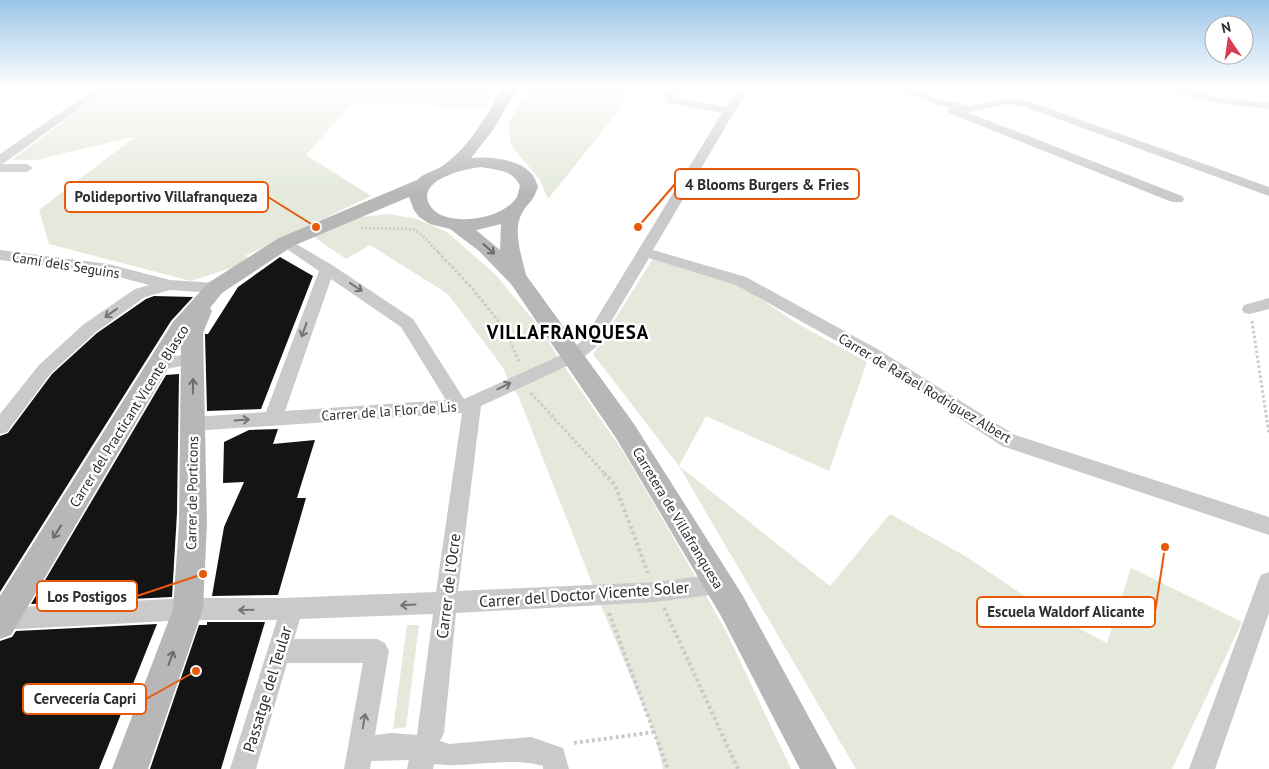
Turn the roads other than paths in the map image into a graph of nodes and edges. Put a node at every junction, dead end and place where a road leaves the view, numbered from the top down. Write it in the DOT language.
graph roads {
  1 [pos="53,123"];
  2 [pos="491,123"];
  3 [pos="721,123"];
  4 [pos="982,123"];
  5 [pos="1079,123"];
  6 [pos="0,160"];
  7 [pos="452,166"];
  8 [pos="508,166"];
  9 [pos="0,168"];
  10 [pos="27,168"];
  11 [pos="423,184"];
  12 [pos="1269,192"];
  13 [pos="1177,199"];
  14 [pos="424,212"];
  15 [pos="513,212"];
  16 [pos="350,223"];
  17 [pos="456,224"];
  18 [pos="286,242"];
  19 [pos="645,252"];
  20 [pos="0,254"];
  21 [pos="327,268"];
  22 [pos="132,276"];
  23 [pos="518,279"];
  24 [pos="170,286"];
  25 [pos="211,294"];
  26 [pos="134,297"];
  27 [pos="1269,303"];
  28 [pos="1250,309"];
  29 [pos="574,356"];
  30 [pos="193,359"];
  31 [pos="160,364"];
  32 [pos="465,404"];
  33 [pos="273,418"];
  34 [pos="193,424"];
  35 [pos="0,427"];
  36 [pos="1269,526"];
  37 [pos="1269,582"];
  38 [pos="719,584"];
  39 [pos="445,603"];
  40 [pos="188,609"];
  41 [pos="292,609"];
  42 [pos="1,621"];
  43 [pos="280,651"];
  44 [pos="358,759"];
  45 [pos="422,759"];
  46 [pos="130,769"];
  47 [pos="243,769"];
  48 [pos="556,769"];
  49 [pos="819,769"];
  50 [pos="1202,769"];
  1 -- 6 [label="street"];
  2 -- 7 [label="main road"];
  2 -- 8 [label="main road"];
  3 -- 19 [label="street, Carrer de la Flor de Lis"];
  4 -- 13 [label="street"];
  5 -- 12 [label="street"];
  7 -- 8 [label="main road"];
  7 -- 11 [label="main road"];
  8 -- 15 [label="main road"];
  9 -- 10 [label="street"];
  11 -- 14 [label="main road"];
  11 -- 16 [label="main road, Carrer del Practicant Vicente Blasco"];
  14 -- 16 [label="main road, Carrer del Practicant Vicente Blasco"];
  14 -- 17 [label="main road"];
  15 -- 17 [label="main road"];
  15 -- 23 [label="main road, Carretera de Villafranquesa"];
  16 -- 18 [label="main road, Carrer del Practicant Vicente Blasco"];
  17 -- 23 [label="main road, Carretera de Villafranquesa, one-way"];
  18 -- 21 [label="street"];
  18 -- 25 [label="main road, Carrer del Practicant Vicente Blasco"];
  19 -- 29 [label="street, Carrer de la Flor de Lis"];
  19 -- 36 [label="street, Carrer de Rafael Rodríguez Albert"];
  20 -- 22 [label="street, Camí dels Seguins"];
  21 -- 32 [label="street, one-way"];
  21 -- 33 [label="street, one-way"];
  22 -- 24 [label="street, Camí dels Seguins"];
  22 -- 26 [label="street, Camí dels Seguins"];
  23 -- 29 [label="main road, Carretera de Villafranquesa"];
  24 -- 25 [label="street, Camí dels Seguins"];
  24 -- 26 [label="street"];
  25 -- 30 [label="main road, Carrer de Porticons"];
  25 -- 31 [label="main road, Carrer del Practicant Vicente Blasco"];
  26 -- 35 [label="street, one-way"];
  27 -- 28 [label="street"];
  32 -- 29 [label="street, Carrer de la Flor de Lis, one-way"];
  29 -- 38 [label="main road, Carretera de Villafranquesa"];
  30 -- 31 [label="street"];
  34 -- 30 [label="main road, Carrer de Porticons, one-way"];
  31 -- 42 [label="main road, Carrer del Practicant Vicente Blasco, one-way"];
  32 -- 33 [label="street, Carrer de la Flor de Lis"];
  32 -- 39 [label="street, Carrer de l'Ocre"];
  34 -- 33 [label="street, Carrer de la Flor de Lis, one-way"];
  34 -- 40 [label="main road, Carrer de Porticons"];
  37 -- 50 [label="street"];
  38 -- 39 [label="street, Carrer del Doctor Vicente Soler"];
  38 -- 49 [label="main road, Carretera de Villafranquesa"];
  39 -- 41 [label="street, Carrer del Doctor Vicente Soler, one-way"];
  39 -- 45 [label="street, Carrer de l'Ocre"];
  41 -- 40 [label="street, Carrer del Doctor Vicente Soler, one-way"];
  40 -- 42 [label="street, Carrer del Doctor Vicente Soler"];
  46 -- 40 [label="main road, Carrer de Porticons, one-way"];
  41 -- 43 [label="street, Passatge del Teular"];
  44 -- 43 [label="street, one-way"];
  43 -- 47 [label="street, Passatge del Teular"];
  44 -- 45 [label="street"];
  45 -- 48 [label="street"];
}
